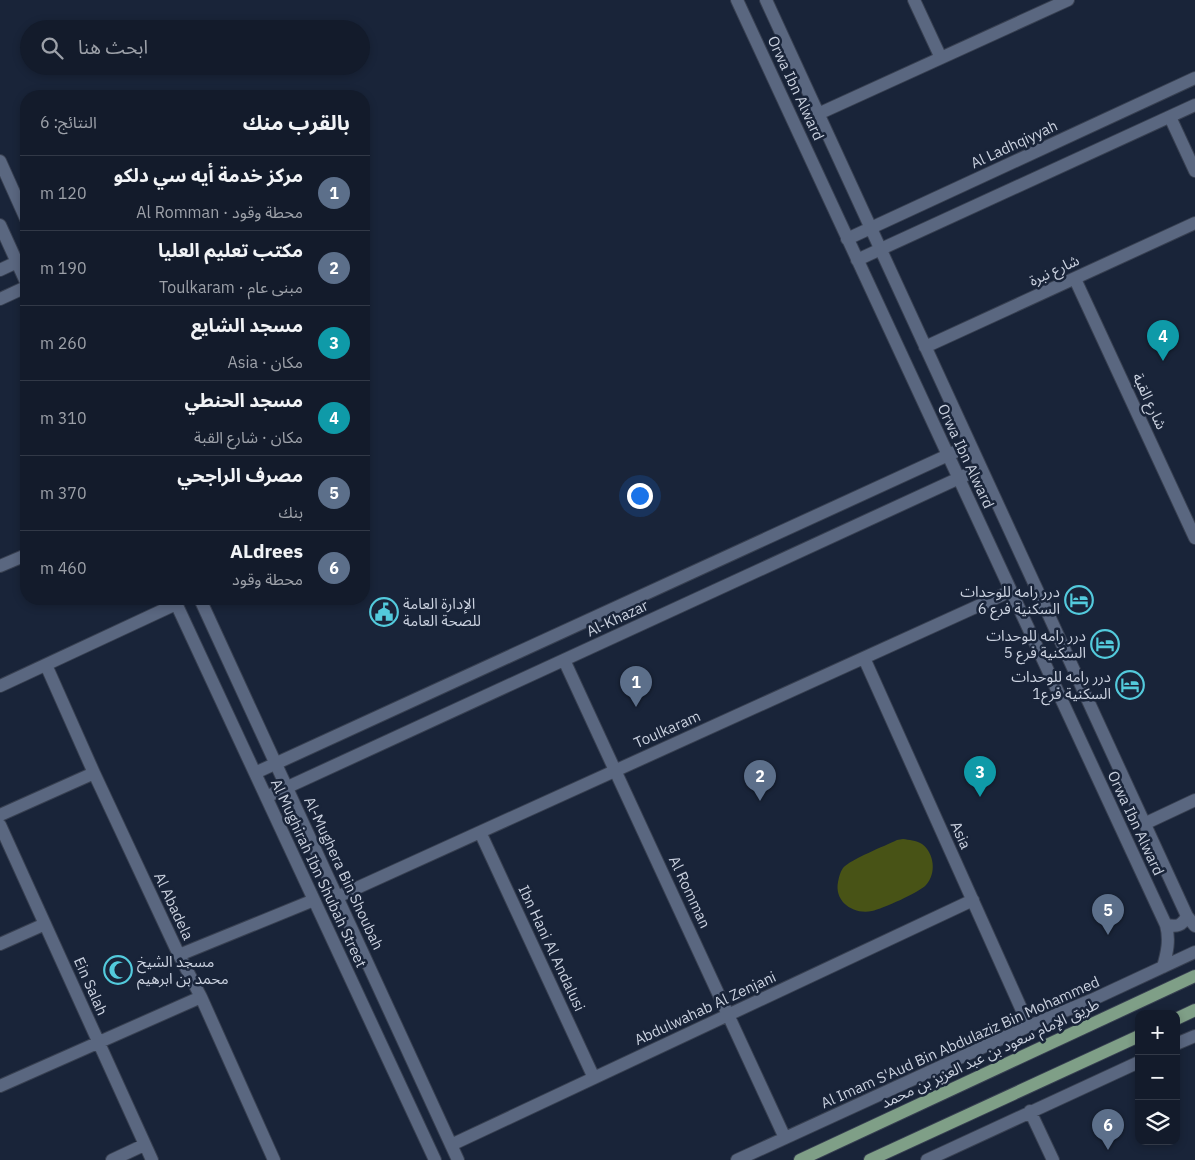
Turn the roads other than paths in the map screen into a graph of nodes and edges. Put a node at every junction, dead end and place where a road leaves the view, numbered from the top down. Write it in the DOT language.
graph roads {
  1 [pos="737,0"];
  2 [pos="766,0"];
  3 [pos="914,0"];
  4 [pos="1068,0"];
  5 [pos="941,58"];
  6 [pos="1195,78"];
  7 [pos="1195,105"];
  8 [pos="818,114"];
  9 [pos="1170,117"];
  10 [pos="0,162"];
  11 [pos="1195,171"];
  12 [pos="20,206"];
  13 [pos="1195,223"];
  14 [pos="0,225"];
  15 [pos="871,228"];
  16 [pos="847,239"];
  17 [pos="881,250"];
  18 [pos="857,260"];
  19 [pos="17,262"];
  20 [pos="20,269"];
  21 [pos="0,270"];
  22 [pos="1075,278"];
  23 [pos="20,290"];
  24 [pos="0,299"];
  25 [pos="925,347"];
  26 [pos="970,445"];
  27 [pos="948,455"];
  28 [pos="981,468"];
  29 [pos="958,478"];
  30 [pos="1192,524"];
  31 [pos="1195,538"];
  32 [pos="20,558"];
  33 [pos="0,566"];
  34 [pos="1011,591"];
  35 [pos="169,605"];
  36 [pos="176,605"];
  37 [pos="203,605"];
  38 [pos="864,658"];
  39 [pos="564,660"];
  40 [pos="46,665"];
  41 [pos="0,686"];
  42 [pos="276,764"];
  43 [pos="615,770"];
  44 [pos="94,773"];
  45 [pos="255,773"];
  46 [pos="287,788"];
  47 [pos="266,797"];
  48 [pos="1195,800"];
  49 [pos="0,815"];
  50 [pos="1144,824"];
  51 [pos="0,826"];
  52 [pos="480,832"];
  53 [pos="337,896"];
  54 [pos="314,900"];
  55 [pos="973,900"];
  56 [pos="1187,916"];
  57 [pos="45,924"];
  58 [pos="1166,925"];
  59 [pos="1195,926"];
  60 [pos="0,944"];
  61 [pos="1195,952"];
  62 [pos="179,955"];
  63 [pos="1163,967"];
  64 [pos="1195,976"];
  65 [pos="201,997"];
  66 [pos="1195,1010"];
  67 [pos="728,1015"];
  68 [pos="1180,1017"];
  69 [pos="1029,1026"];
  70 [pos="1195,1036"];
  71 [pos="1135,1038"];
  72 [pos="99,1042"];
  73 [pos="1180,1042"];
  74 [pos="1135,1064"];
  75 [pos="594,1078"];
  76 [pos="0,1086"];
  77 [pos="1030,1112"];
  78 [pos="785,1138"];
  79 [pos="144,1145"];
  80 [pos="451,1145"];
  81 [pos="112,1160"];
  82 [pos="152,1160"];
  83 [pos="274,1160"];
  84 [pos="435,1160"];
  85 [pos="458,1160"];
  86 [pos="737,1160"];
  87 [pos="800,1160"];
  88 [pos="870,1160"];
  89 [pos="927,1160"];
  90 [pos="1053,1160"];
  1 -- 16 [label="street, Orwa Ibn Alward"];
  2 -- 8 [label="street, Orwa Ibn Alward"];
  3 -- 5 [label="street"];
  4 -- 5 [label="street"];
  5 -- 8 [label="street"];
  6 -- 15 [label="street, Al Ladhqiyyah"];
  7 -- 9 [label="street"];
  8 -- 15 [label="street, Orwa Ibn Alward"];
  9 -- 11 [label="street"];
  9 -- 17 [label="street"];
  10 -- 12 [label="street"];
  13 -- 22 [label="street, شارع نبرة"];
  14 -- 19 [label="street"];
  15 -- 16 [label="street, Al Ladhqiyyah"];
  15 -- 17 [label="street, Orwa Ibn Alward"];
  16 -- 18 [label="street, Orwa Ibn Alward"];
  17 -- 18 [label="street"];
  17 -- 25 [label="street, Orwa Ibn Alward"];
  18 -- 27 [label="street, Orwa Ibn Alward"];
  19 -- 20 [label="street"];
  19 -- 21 [label="street"];
  22 -- 25 [label="street, شارع نبرة"];
  22 -- 30 [label="street, شارع القبة"];
  23 -- 24 [label="street"];
  25 -- 26 [label="street, Orwa Ibn Alward"];
  26 -- 27 [label="street, Al-Khazar"];
  26 -- 28 [label="street, Orwa Ibn Alward"];
  27 -- 29 [label="street, Orwa Ibn Alward"];
  27 -- 42 [label="street, Al-Khazar"];
  28 -- 29 [label="street, Al-Khazar"];
  28 -- 50 [label="street, Orwa Ibn Alward"];
  29 -- 34 [label="street, Orwa Ibn Alward"];
  29 -- 39 [label="street, Al-Khazar"];
  30 -- 31 [label="street, شارع القبة"];
  32 -- 33 [label="street"];
  34 -- 38 [label="street, Toulkaram"];
  34 -- 58 [label="street, Orwa Ibn Alward"];
  35 -- 40 [label="street"];
  36 -- 45 [label="street, Al Mughirah Ibn Shubah Street"];
  37 -- 42 [label="street, Al-Mughera Bin Shoubah"];
  38 -- 43 [label="street, Toulkaram"];
  38 -- 55 [label="street, Asia"];
  39 -- 43 [label="street, Al Romman"];
  39 -- 46 [label="street, Al-Khazar"];
  40 -- 41 [label="street"];
  40 -- 44 [label="street, Al Abadela"];
  42 -- 45 [label="street, Al-Khazar"];
  42 -- 46 [label="street, Al-Mughera Bin Shoubah"];
  43 -- 52 [label="street, Toulkaram"];
  43 -- 67 [label="street, Al Romman"];
  44 -- 49 [label="street"];
  44 -- 62 [label="street, Al Abadela"];
  45 -- 47 [label="street, Al Mughirah Ibn Shubah Street"];
  46 -- 47 [label="street, Al-Khazar"];
  46 -- 53 [label="street, Al-Mughera Bin Shoubah"];
  47 -- 54 [label="street, Al Mughirah Ibn Shubah Street"];
  48 -- 50 [label="street"];
  50 -- 56 [label="street, Orwa Ibn Alward"];
  51 -- 57 [label="street, Ein Salah"];
  52 -- 53 [label="street, Toulkaram"];
  52 -- 75 [label="street, Ibn Hani Al Andalusi"];
  53 -- 80 [label="street, Al-Mughera Bin Shoubah"];
  54 -- 62 [label="street"];
  54 -- 84 [label="street, Al Mughirah Ibn Shubah Street"];
  55 -- 67 [label="street, Abdulwahab Al Zenjani"];
  55 -- 69 [label="street, Asia"];
  56 -- 58 [label="street"];
  56 -- 59 [label="street, Orwa Ibn Alward"];
  57 -- 60 [label="street"];
  57 -- 72 [label="street, Ein Salah"];
  58 -- 63 [label="street"];
  61 -- 63 [label="street, Al Imam S'Aud Bin Abdulaziz Bin Mohammed"];
  62 -- 65 [label="street, Al Abadela"];
  63 -- 69 [label="street, Al Imam S'Aud Bin Abdulaziz Bin Mohammed"];
  64 -- 87 [label="main road, طريق الإمام سعود بن عبد العزيز بن محمد"];
  65 -- 72 [label="street"];
  65 -- 83 [label="street, Al Abadela"];
  66 -- 68 [label="main road"];
  67 -- 75 [label="street, Abdulwahab Al Zenjani"];
  67 -- 78 [label="street, Al Romman"];
  69 -- 78 [label="street, Al Imam S'Aud Bin Abdulaziz Bin Mohammed"];
  70 -- 73 [label="street"];
  71 -- 88 [label="main road"];
  72 -- 76 [label="street"];
  72 -- 79 [label="street, Ein Salah"];
  74 -- 77 [label="street"];
  75 -- 80 [label="street, Abdulwahab Al Zenjani"];
  77 -- 89 [label="street"];
  77 -- 90 [label="street"];
  78 -- 86 [label="street, Al Imam S'Aud Bin Abdulaziz Bin Mohammed"];
  79 -- 81 [label="street"];
  79 -- 82 [label="street, Ein Salah"];
  80 -- 85 [label="street, Al-Mughera Bin Shoubah"];
}
